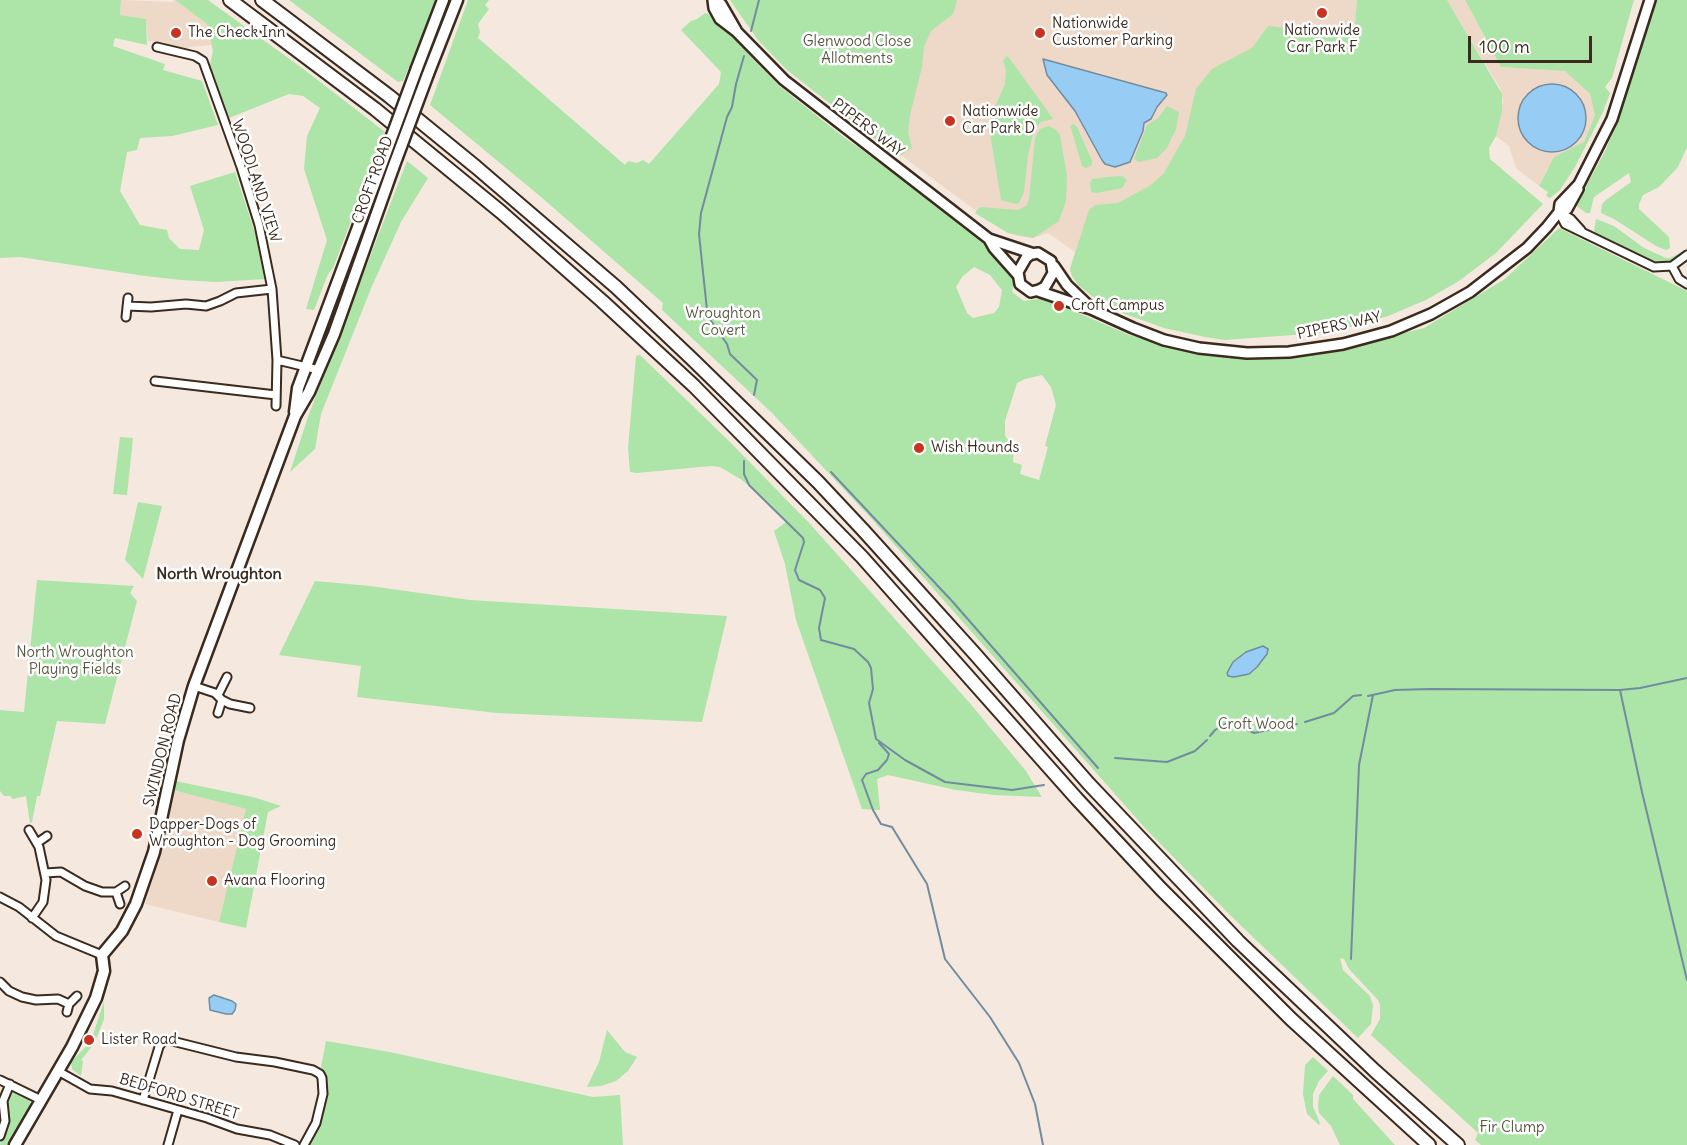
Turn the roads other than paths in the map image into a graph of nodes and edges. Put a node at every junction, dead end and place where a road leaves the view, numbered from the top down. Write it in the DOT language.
graph roads {
  1 [pos="230,0"];
  2 [pos="262,0"];
  3 [pos="444,0"];
  4 [pos="456,0"];
  5 [pos="713,0"];
  6 [pos="1650,0"];
  7 [pos="157,47"];
  8 [pos="1559,212"];
  9 [pos="989,239"];
  10 [pos="1034,254"];
  11 [pos="1687,255"];
  12 [pos="1053,265"];
  13 [pos="1672,266"];
  14 [pos="1018,275"];
  15 [pos="1687,284"];
  16 [pos="272,289"];
  17 [pos="1038,291"];
  18 [pos="1091,309"];
  19 [pos="126,317"];
  20 [pos="277,360"];
  21 [pos="305,367"];
  22 [pos="319,370"];
  23 [pos="155,381"];
  24 [pos="276,395"];
  25 [pos="276,406"];
  26 [pos="295,416"];
  27 [pos="227,676"];
  28 [pos="194,686"];
  29 [pos="220,697"];
  30 [pos="249,708"];
  31 [pos="218,713"];
  32 [pos="29,830"];
  33 [pos="47,836"];
  34 [pos="37,843"];
  35 [pos="45,873"];
  36 [pos="125,886"];
  37 [pos="116,892"];
  38 [pos="0,897"];
  39 [pos="120,904"];
  40 [pos="32,918"];
  41 [pos="102,955"];
  42 [pos="0,982"];
  43 [pos="77,996"];
  44 [pos="69,1004"];
  45 [pos="68,1012"];
  46 [pos="58,1071"];
  47 [pos="0,1080"];
  48 [pos="10,1084"];
  49 [pos="41,1100"];
  50 [pos="143,1100"];
  51 [pos="178,1110"];
  52 [pos="0,1136"];
  53 [pos="15,1145"];
  54 [pos="168,1145"];
  55 [pos="295,1145"];
  56 [pos="304,1145"];
  57 [pos="1429,1145"];
  58 [pos="1458,1145"];
  1 -- 57 [label="highway"];
  2 -- 58 [label="highway"];
  3 -- 21 [label="main road, CROFT ROAD, bridge"];
  4 -- 22 [label="main road, CROFT ROAD, bridge"];
  5 -- 9 [label="main road, PIPERS WAY"];
  6 -- 8 [label="main road, PIPERS WAY"];
  7 -- 16 [label="street, WOODLAND VIEW"];
  8 -- 13 [label="street"];
  8 -- 18 [label="main road, PIPERS WAY"];
  9 -- 10 [label="main road, PIPERS WAY"];
  9 -- 14 [label="main road, PIPERS WAY"];
  10 -- 12 [label="main road"];
  10 -- 14 [label="main road"];
  11 -- 13 [label="street"];
  12 -- 17 [label="main road"];
  12 -- 18 [label="main road, PIPERS WAY"];
  13 -- 15 [label="street"];
  14 -- 17 [label="main road"];
  16 -- 19 [label="street"];
  16 -- 20 [label="street, WOODLAND VIEW"];
  17 -- 18 [label="main road, PIPERS WAY"];
  20 -- 21 [label="street"];
  20 -- 24 [label="street, WOODLAND VIEW"];
  21 -- 22 [label="street"];
  21 -- 26 [label="main road, SWINDON ROAD"];
  22 -- 26 [label="main road, SWINDON ROAD"];
  23 -- 24 [label="street"];
  24 -- 25 [label="street, WOODLAND VIEW"];
  26 -- 28 [label="main road, SWINDON ROAD"];
  27 -- 29 [label="street"];
  28 -- 29 [label="street"];
  28 -- 41 [label="main road, SWINDON ROAD"];
  29 -- 30 [label="street"];
  29 -- 31 [label="street"];
  32 -- 34 [label="street"];
  33 -- 34 [label="street"];
  34 -- 35 [label="street"];
  35 -- 37 [label="street"];
  35 -- 40 [label="street"];
  36 -- 37 [label="street"];
  37 -- 39 [label="street"];
  38 -- 40 [label="street"];
  40 -- 41 [label="street"];
  41 -- 46 [label="main road"];
  42 -- 44 [label="street"];
  43 -- 44 [label="street"];
  44 -- 45 [label="street"];
  46 -- 49 [label="main road"];
  46 -- 50 [label="street, BEDFORD STREET"];
  47 -- 48 [label="street"];
  48 -- 49 [label="street"];
  48 -- 52 [label="street"];
  49 -- 53 [label="main road"];
  50 -- 51 [label="street, BEDFORD STREET"];
  50 -- 56 [label="street"];
  51 -- 54 [label="street"];
  51 -- 55 [label="street, BEDFORD STREET"];
}
